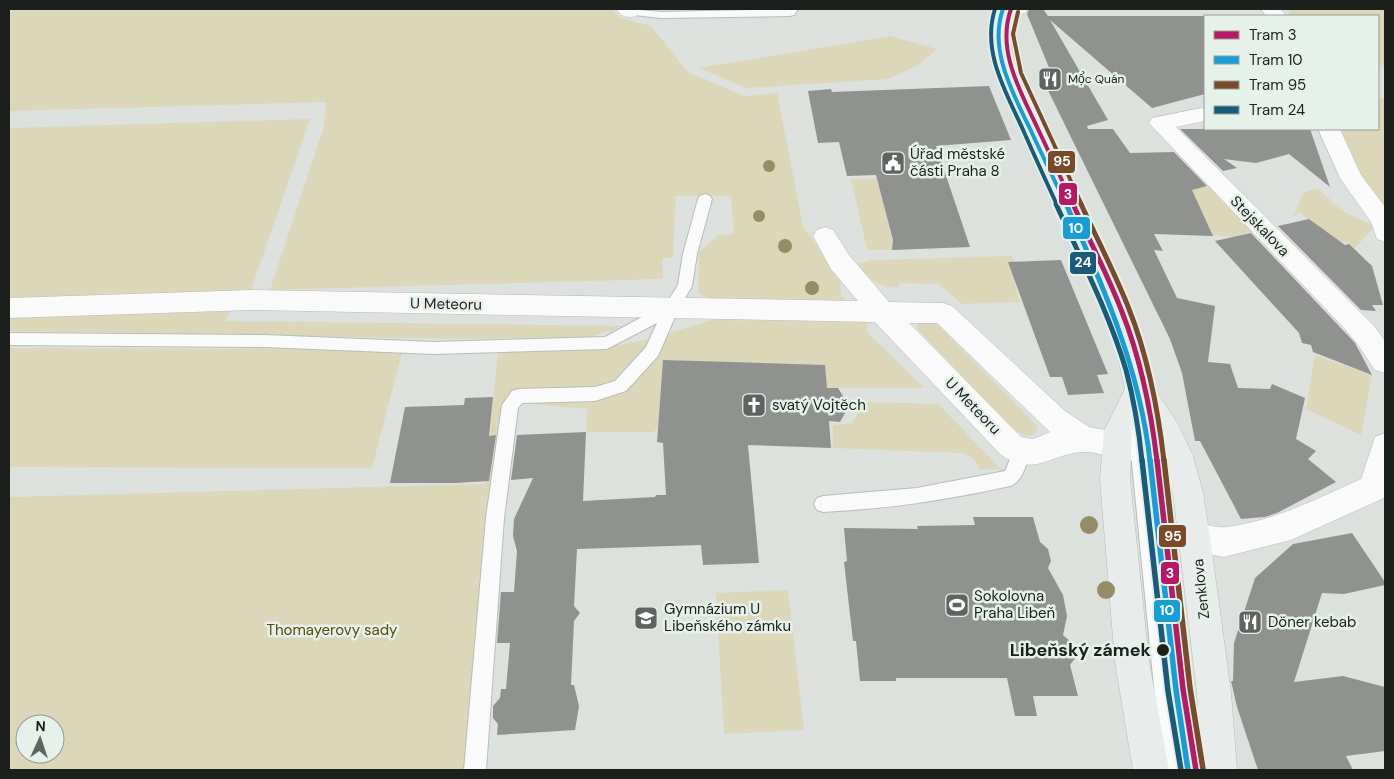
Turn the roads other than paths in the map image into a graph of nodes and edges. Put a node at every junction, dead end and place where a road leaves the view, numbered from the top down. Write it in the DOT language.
graph roads {
  1 [pos="792,9"];
  2 [pos="627,10"];
  3 [pos="1006,10"];
  4 [pos="1201,115"];
  5 [pos="1329,130"];
  6 [pos="706,199"];
  7 [pos="1384,227"];
  8 [pos="824,236"];
  9 [pos="9,308"];
  10 [pos="671,308"];
  11 [pos="882,312"];
  12 [pos="9,339"];
  13 [pos="1385,362"];
  14 [pos="1142,400"];
  15 [pos="1083,439"];
  16 [pos="1385,446"];
  17 [pos="1148,451"];
  18 [pos="1021,452"];
  19 [pos="1381,491"];
  20 [pos="823,504"];
  21 [pos="1195,537"];
  22 [pos="474,770"];
  23 [pos="1151,770"];
  24 [pos="1176,770"];
  25 [pos="1196,770"];
  26 [pos="1219,770"];
  1 -- 2 [label="lane"];
  3 -- 14 [label="main road, Zenklova"];
  4 -- 13 [label="street, Stejskalova"];
  5 -- 7 [label="street"];
  6 -- 10 [label="lane"];
  8 -- 11 [label="street, U Meteoru"];
  9 -- 10 [label="street, U Meteoru"];
  10 -- 11 [label="street, U Meteoru"];
  10 -- 12 [label="lane"];
  10 -- 22 [label="lane"];
  11 -- 15 [label="street, U Meteoru"];
  11 -- 18 [label="street, U Meteoru"];
  14 -- 17 [label="main road, Zenklova"];
  14 -- 17 [label="main road, Zenklova"];
  15 -- 17 [label="street, U Meteoru"];
  15 -- 18 [label="street, U Meteoru"];
  16 -- 19 [label="street"];
  17 -- 21 [label="main road, Zenklova"];
  17 -- 23 [label="main road, Zenklova"];
  17 -- 24 [label="lane"];
  17 -- 25 [label="lane"];
  18 -- 20 [label="lane"];
  19 -- 21 [label="street"];
  21 -- 26 [label="main road, Zenklova"];
}
